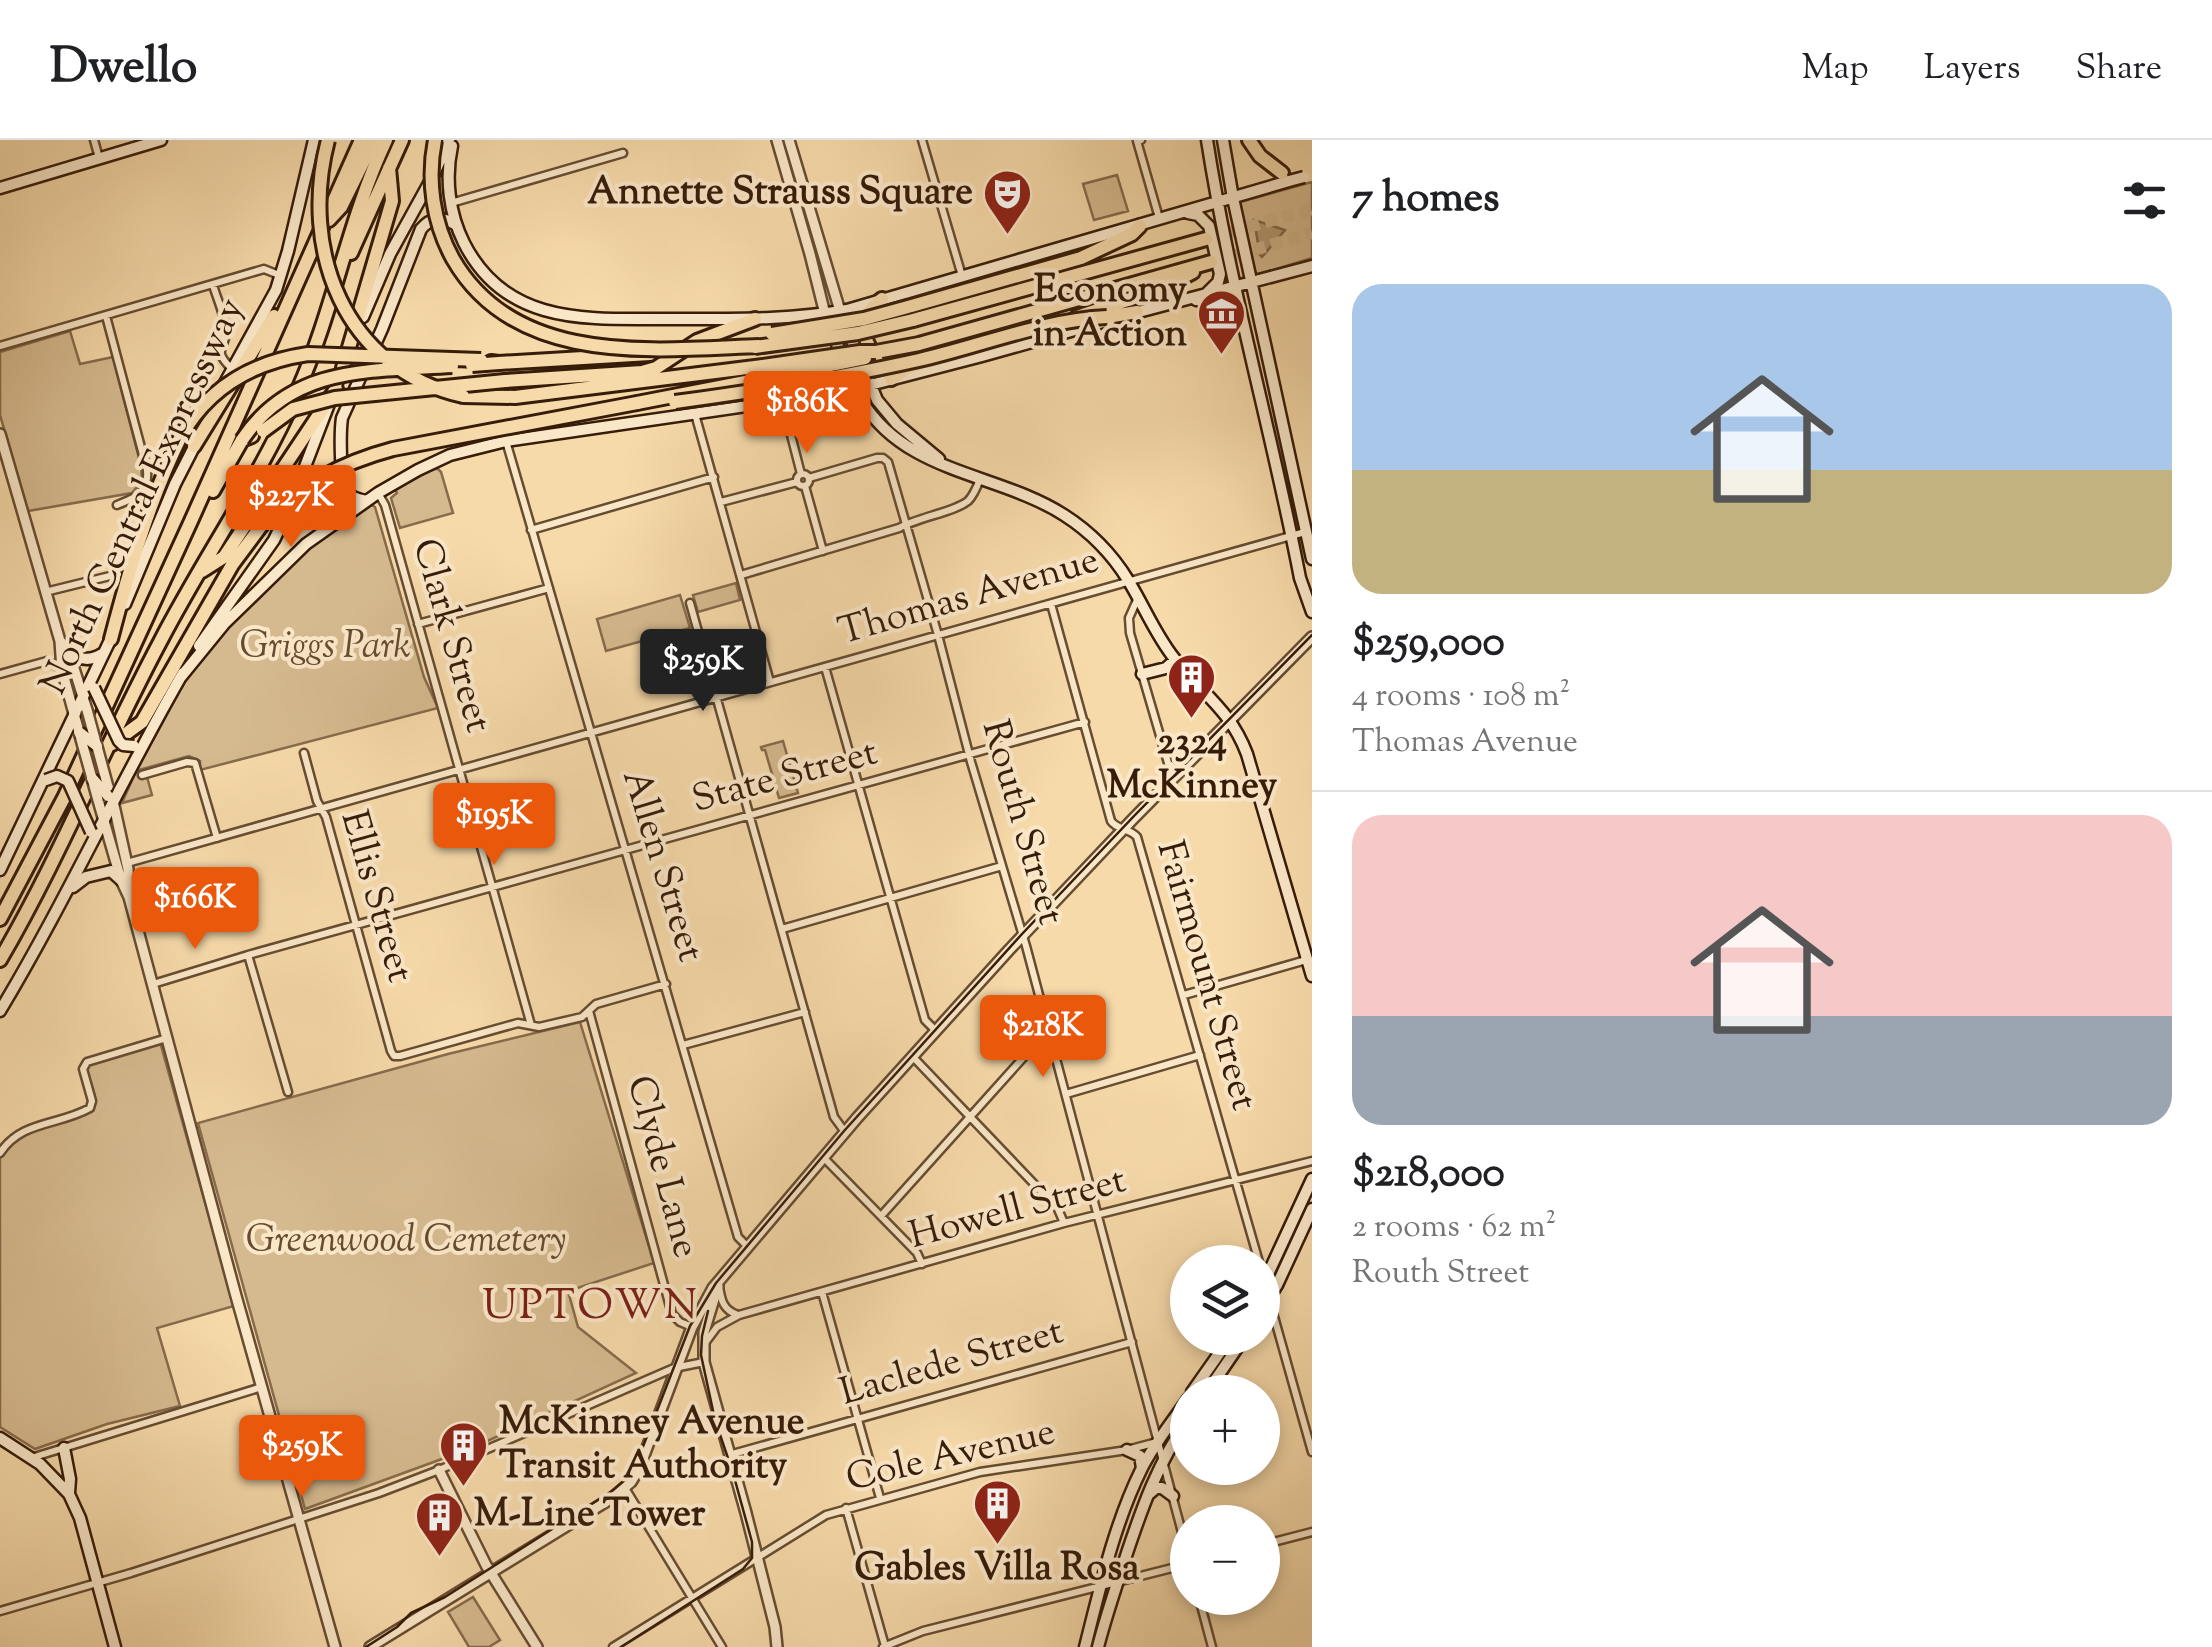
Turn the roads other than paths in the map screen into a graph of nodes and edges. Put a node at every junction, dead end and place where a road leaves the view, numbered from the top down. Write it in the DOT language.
graph roads {
  1 [pos="94,140"];
  2 [pos="161,140"];
  3 [pos="314,140"];
  4 [pos="328,140"];
  5 [pos="361,140"];
  6 [pos="374,140"];
  7 [pos="386,140"];
  8 [pos="402,140"];
  9 [pos="435,140"];
  10 [pos="451,140"];
  11 [pos="777,140"];
  12 [pos="789,140"];
  13 [pos="922,140"];
  14 [pos="1139,140"];
  15 [pos="1207,140"];
  16 [pos="1224,140"];
  17 [pos="1249,140"];
  18 [pos="623,153"];
  19 [pos="98,158"];
  20 [pos="390,168"];
  21 [pos="1308,176"];
  22 [pos="1286,177"];
  23 [pos="0,188"];
  24 [pos="1233,198"];
  25 [pos="1217,202"];
  26 [pos="451,203"];
  27 [pos="1182,212"];
  28 [pos="1159,220"];
  29 [pos="456,225"];
  30 [pos="1140,226"];
  31 [pos="320,230"];
  32 [pos="1206,239"];
  33 [pos="310,253"];
  34 [pos="1312,266"];
  35 [pos="280,276"];
  36 [pos="962,276"];
  37 [pos="1252,282"];
  38 [pos="213,285"];
  39 [pos="1235,287"];
  40 [pos="1207,293"];
  41 [pos="882,299"];
  42 [pos="1186,299"];
  43 [pos="840,311"];
  44 [pos="1137,312"];
  45 [pos="910,313"];
  46 [pos="824,314"];
  47 [pos="106,316"];
  48 [pos="325,316"];
  49 [pos="1241,316"];
  50 [pos="780,318"];
  51 [pos="755,319"];
  52 [pos="0,346"];
  53 [pos="759,346"];
  54 [pos="744,347"];
  55 [pos="876,352"];
  56 [pos="499,363"];
  57 [pos="231,368"];
  58 [pos="343,368"];
  59 [pos="907,368"];
  60 [pos="891,380"];
  61 [pos="870,385"];
  62 [pos="856,388"];
  63 [pos="336,389"];
  64 [pos="814,396"];
  65 [pos="782,400"];
  66 [pos="637,402"];
  67 [pos="694,412"];
  68 [pos="0,434"];
  69 [pos="242,440"];
  70 [pos="506,442"];
  71 [pos="194,446"];
  72 [pos="5,468"];
  73 [pos="952,468"];
  74 [pos="714,478"];
  75 [pos="803,480"];
  76 [pos="980,480"];
  77 [pos="378,493"];
  78 [pos="366,500"];
  79 [pos="721,502"];
  80 [pos="116,505"];
  81 [pos="907,524"];
  82 [pos="531,530"];
  83 [pos="1307,532"];
  84 [pos="1292,536"];
  85 [pos="823,550"];
  86 [pos="1312,559"];
  87 [pos="118,574"];
  88 [pos="197,575"];
  89 [pos="741,575"];
  90 [pos="1129,582"];
  91 [pos="549,588"];
  92 [pos="45,592"];
  93 [pos="1138,598"];
  94 [pos="690,603"];
  95 [pos="1050,604"];
  96 [pos="1312,612"];
  97 [pos="145,622"];
  98 [pos="418,624"];
  99 [pos="938,635"];
  100 [pos="1312,637"];
  101 [pos="108,644"];
  102 [pos="62,647"];
  103 [pos="1175,660"];
  104 [pos="46,662"];
  105 [pos="825,667"];
  106 [pos="62,670"];
  107 [pos="96,671"];
  108 [pos="0,674"];
  109 [pos="1142,674"];
  110 [pos="180,678"];
  111 [pos="770,682"];
  112 [pos="84,696"];
  113 [pos="717,698"];
  114 [pos="1231,720"];
  115 [pos="1085,722"];
  116 [pos="76,726"];
  117 [pos="590,733"];
  118 [pos="63,739"];
  119 [pos="139,744"];
  120 [pos="103,746"];
  121 [pos="304,753"];
  122 [pos="970,755"];
  123 [pos="459,770"];
  124 [pos="1179,772"];
  125 [pos="142,775"];
  126 [pos="92,778"];
  127 [pos="43,784"];
  128 [pos="858,787"];
  129 [pos="107,796"];
  130 [pos="322,808"];
  131 [pos="750,816"];
  132 [pos="104,820"];
  133 [pos="1124,829"];
  134 [pos="217,838"];
  135 [pos="91,845"];
  136 [pos="625,850"];
  137 [pos="127,863"];
  138 [pos="1002,866"];
  139 [pos="0,870"];
  140 [pos="120,880"];
  141 [pos="493,887"];
  142 [pos="66,895"];
  143 [pos="129,897"];
  144 [pos="890,898"];
  145 [pos="0,919"];
  146 [pos="356,926"];
  147 [pos="782,929"];
  148 [pos="1023,936"];
  149 [pos="248,956"];
  150 [pos="0,960"];
  151 [pos="1308,960"];
  152 [pos="1312,976"];
  153 [pos="153,984"];
  154 [pos="666,984"];
  155 [pos="1183,996"];
  156 [pos="0,1011"];
  157 [pos="589,1011"];
  158 [pos="805,1012"];
  159 [pos="532,1026"];
  160 [pos="1048,1029"];
  161 [pos="936,1030"];
  162 [pos="168,1038"];
  163 [pos="683,1045"];
  164 [pos="1200,1055"];
  165 [pos="913,1057"];
  166 [pos="288,1092"];
  167 [pos="1066,1094"];
  168 [pos="970,1117"];
  169 [pos="846,1132"];
  170 [pos="0,1153"];
  171 [pos="823,1157"];
  172 [pos="1312,1161"];
  173 [pos="1312,1179"];
  174 [pos="1236,1180"];
  175 [pos="1312,1209"];
  176 [pos="1098,1215"];
  177 [pos="881,1216"];
  178 [pos="1064,1224"];
  179 [pos="1254,1245"];
  180 [pos="1280,1246"];
  181 [pos="748,1247"];
  182 [pos="922,1264"];
  183 [pos="1280,1275"];
  184 [pos="719,1284"];
  185 [pos="822,1292"];
  186 [pos="739,1315"];
  187 [pos="692,1327"];
  188 [pos="1132,1342"];
  189 [pos="1280,1345"];
  190 [pos="704,1346"];
  191 [pos="704,1362"];
  192 [pos="676,1368"];
  193 [pos="262,1387"];
  194 [pos="858,1420"];
  195 [pos="1170,1425"];
  196 [pos="1308,1426"];
  197 [pos="0,1438"];
  198 [pos="1158,1442"];
  199 [pos="64,1448"];
  200 [pos="1170,1449"];
  201 [pos="1127,1450"];
  202 [pos="1312,1452"];
  203 [pos="729,1455"];
  204 [pos="32,1458"];
  205 [pos="1163,1460"];
  206 [pos="1142,1468"];
  207 [pos="439,1470"];
  208 [pos="625,1488"];
  209 [pos="69,1494"];
  210 [pos="1172,1496"];
  211 [pos="880,1498"];
  212 [pos="1143,1503"];
  213 [pos="1174,1505"];
  214 [pos="846,1508"];
  215 [pos="300,1520"];
  216 [pos="1312,1532"];
  217 [pos="1280,1540"];
  218 [pos="757,1556"];
  219 [pos="1170,1569"];
  220 [pos="490,1571"];
  221 [pos="97,1583"];
  222 [pos="1116,1584"];
  223 [pos="1100,1588"];
  224 [pos="692,1598"];
  225 [pos="0,1611"];
  226 [pos="1204,1615"];
  227 [pos="884,1646"];
  228 [pos="115,1647"];
  229 [pos="335,1647"];
  230 [pos="370,1647"];
  231 [pos="537,1647"];
  232 [pos="613,1647"];
  233 [pos="722,1647"];
  234 [pos="777,1647"];
  235 [pos="1085,1647"];
  236 [pos="1098,1647"];
  237 [pos="1212,1647"];
  1 -- 19 [label="street"];
  2 -- 19 [label="main road"];
  3 -- 35 [label="main road, North Central Expressway"];
  4 -- 55 [label="highway, bridge"];
  5 -- 31 [label="highway"];
  6 -- 31 [label="highway"];
  7 -- 48 [label="highway"];
  8 -- 20 [label="highway"];
  9 -- 54 [label="highway, bridge"];
  10 -- 26 [label="main road"];
  10 -- 58 [label="main road"];
  11 -- 46 [label="street"];
  12 -- 43 [label="street"];
  13 -- 36 [label="street"];
  14 -- 28 [label="street"];
  15 -- 25 [label="main road"];
  16 -- 24 [label="main road"];
  17 -- 22 [label="highway"];
  18 -- 26 [label="street"];
  19 -- 23 [label="main road"];
  20 -- 48 [label="highway"];
  20 -- 58 [label="highway"];
  21 -- 22 [label="main road, bridge"];
  22 -- 24 [label="main road"];
  24 -- 25 [label="main road"];
  24 -- 37 [label="main road"];
  25 -- 27 [label="main road"];
  25 -- 39 [label="main road"];
  26 -- 29 [label="main road"];
  27 -- 28 [label="main road"];
  27 -- 40 [label="main road"];
  28 -- 30 [label="main road"];
  29 -- 51 [label="main road"];
  29 -- 78 [label="main road"];
  30 -- 36 [label="main road"];
  30 -- 45 [label="highway"];
  31 -- 33 [label="highway, North Central Expressway"];
  32 -- 45 [label="highway"];
  33 -- 71 [label="highway"];
  33 -- 97 [label="highway, North Central Expressway"];
  34 -- 37 [label="main road"];
  35 -- 38 [label="street"];
  35 -- 57 [label="main road, North Central Expressway"];
  36 -- 41 [label="main road"];
  37 -- 39 [label="main road"];
  37 -- 83 [label="main road"];
  38 -- 47 [label="street"];
  38 -- 57 [label="street"];
  39 -- 40 [label="main road"];
  39 -- 49 [label="main road"];
  40 -- 42 [label="main road"];
  41 -- 43 [label="main road"];
  41 -- 59 [label="highway"];
  42 -- 44 [label="main road"];
  42 -- 49 [label="main road"];
  43 -- 46 [label="main road"];
  43 -- 61 [label="main road"];
  44 -- 60 [label="main road"];
  44 -- 66 [label="highway, bridge"];
  45 -- 53 [label="highway, bridge"];
  45 -- 54 [label="highway, bridge"];
  46 -- 50 [label="main road"];
  46 -- 62 [label="main road"];
  47 -- 52 [label="street"];
  47 -- 80 [label="street"];
  48 -- 88 [label="highway, North Central Expressway"];
  49 -- 84 [label="main road"];
  50 -- 51 [label="main road"];
  50 -- 64 [label="main road"];
  51 -- 69 [label="highway, bridge"];
  53 -- 54 [label="highway, bridge"];
  53 -- 56 [label="highway, bridge"];
  55 -- 59 [label="highway"];
  55 -- 66 [label="highway, bridge"];
  56 -- 69 [label="highway, bridge"];
  56 -- 101 [label="highway, bridge"];
  57 -- 71 [label="main road, North Central Expressway"];
  58 -- 63 [label="main road"];
  59 -- 60 [label="highway"];
  60 -- 61 [label="main road"];
  61 -- 62 [label="main road"];
  61 -- 73 [label="main road"];
  62 -- 64 [label="main road"];
  62 -- 73 [label="main road"];
  63 -- 88 [label="highway"];
  63 -- 110 [label="main road"];
  64 -- 65 [label="main road"];
  65 -- 67 [label="main road"];
  65 -- 75 [label="street"];
  66 -- 120 [label="highway, bridge"];
  67 -- 70 [label="main road"];
  67 -- 74 [label="street"];
  68 -- 72 [label="street"];
  69 -- 97 [label="highway"];
  70 -- 77 [label="main road"];
  70 -- 82 [label="street, Allen Street"];
  71 -- 101 [label="main road, North Central Expressway"];
  72 -- 92 [label="street"];
  73 -- 76 [label="main road"];
  74 -- 79 [label="street"];
  74 -- 82 [label="street"];
  75 -- 79 [label="street"];
  75 -- 81 [label="street, Routh Street"];
  75 -- 85 [label="street"];
  76 -- 81 [label="street"];
  76 -- 90 [label="main road"];
  77 -- 78 [label="main road"];
  77 -- 98 [label="street, Clark Street"];
  78 -- 110 [label="main road"];
  79 -- 89 [label="street"];
  81 -- 85 [label="street"];
  81 -- 99 [label="street, Routh Street"];
  82 -- 91 [label="street, Allen Street"];
  83 -- 84 [label="street, Thomas Avenue"];
  83 -- 86 [label="main road"];
  84 -- 90 [label="street, Thomas Avenue"];
  84 -- 96 [label="main road"];
  85 -- 89 [label="street"];
  87 -- 92 [label="street"];
  88 -- 120 [label="highway, North Central Expressway"];
  89 -- 111 [label="street"];
  90 -- 93 [label="main road"];
  90 -- 95 [label="street, Thomas Avenue"];
  91 -- 98 [label="street"];
  91 -- 117 [label="street, Allen Street"];
  92 -- 102 [label="street"];
  93 -- 103 [label="main road"];
  93 -- 109 [label="street"];
  94 -- 113 [label="street"];
  95 -- 99 [label="street, Thomas Avenue"];
  95 -- 115 [label="street, Fairmount Street"];
  97 -- 145 [label="highway, North Central Expressway"];
  98 -- 123 [label="street, Clark Street"];
  99 -- 105 [label="street, Thomas Avenue"];
  99 -- 122 [label="street, Routh Street"];
  100 -- 114 [label="street"];
  101 -- 102 [label="main road"];
  101 -- 107 [label="main road, North Central Expressway"];
  102 -- 104 [label="street"];
  102 -- 106 [label="street"];
  102 -- 112 [label="street"];
  103 -- 109 [label="main road"];
  103 -- 114 [label="main road"];
  104 -- 106 [label="street"];
  104 -- 108 [label="street"];
  105 -- 111 [label="street, Thomas Avenue"];
  105 -- 128 [label="street"];
  106 -- 116 [label="street"];
  107 -- 112 [label="main road, North Central Expressway"];
  107 -- 119 [label="main road, bridge"];
  109 -- 124 [label="street"];
  110 -- 119 [label="main road"];
  111 -- 113 [label="street, Thomas Avenue"];
  112 -- 116 [label="main road, North Central Expressway"];
  112 -- 120 [label="street, bridge"];
  113 -- 117 [label="street, Thomas Avenue"];
  113 -- 131 [label="street"];
  114 -- 124 [label="street"];
  114 -- 151 [label="main road"];
  115 -- 122 [label="street, State Street"];
  115 -- 133 [label="street, Fairmount Street"];
  116 -- 118 [label="main road"];
  116 -- 118 [label="main road, North Central Expressway"];
  116 -- 120 [label="main road, bridge"];
  116 -- 126 [label="street, bridge"];
  117 -- 123 [label="street, Thomas Avenue"];
  117 -- 136 [label="street, Allen Street"];
  118 -- 127 [label="main road, North Central Expressway"];
  119 -- 129 [label="main road"];
  120 -- 129 [label="street, bridge"];
  120 -- 150 [label="highway, North Central Expressway"];
  121 -- 130 [label="street, Ellis Street"];
  122 -- 128 [label="street, State Street"];
  122 -- 138 [label="street, Routh Street"];
  123 -- 130 [label="street, Thomas Avenue"];
  123 -- 141 [label="street, Clark Street"];
  124 -- 133 [label="street"];
  125 -- 134 [label="street"];
  126 -- 129 [label="main road, bridge"];
  127 -- 135 [label="main road, bridge"];
  127 -- 139 [label="main road, North Central Expressway"];
  128 -- 131 [label="street, State Street"];
  128 -- 144 [label="street"];
  129 -- 132 [label="main road"];
  129 -- 137 [label="street"];
  130 -- 134 [label="street, Thomas Avenue"];
  130 -- 146 [label="street, Ellis Street"];
  131 -- 136 [label="street, State Street"];
  131 -- 147 [label="street"];
  132 -- 135 [label="main road"];
  132 -- 140 [label="street"];
  133 -- 148 [label="street"];
  133 -- 155 [label="street, Fairmount Street"];
  134 -- 137 [label="street, Thomas Avenue"];
  135 -- 142 [label="main road"];
  136 -- 141 [label="street, State Street"];
  136 -- 154 [label="street, Allen Street"];
  137 -- 143 [label="street"];
  138 -- 144 [label="street"];
  138 -- 148 [label="street, Routh Street"];
  140 -- 142 [label="main road"];
  140 -- 143 [label="street"];
  141 -- 146 [label="street, State Street"];
  141 -- 159 [label="street, Clark Street"];
  142 -- 156 [label="main road"];
  143 -- 153 [label="street"];
  144 -- 147 [label="street"];
  144 -- 161 [label="street"];
  146 -- 149 [label="street, State Street"];
  146 -- 159 [label="street, Ellis Street"];
  147 -- 158 [label="street"];
  148 -- 160 [label="street, Routh Street"];
  148 -- 161 [label="street"];
  149 -- 153 [label="street, State Street"];
  149 -- 166 [label="street"];
  151 -- 152 [label="main road"];
  151 -- 155 [label="street"];
  153 -- 162 [label="street"];
  154 -- 157 [label="street"];
  154 -- 163 [label="street, Allen Street"];
  155 -- 164 [label="street, Fairmount Street"];
  157 -- 159 [label="street"];
  157 -- 187 [label="street, Clyde Lane"];
  158 -- 163 [label="street"];
  158 -- 169 [label="street"];
  160 -- 167 [label="street, Routh Street"];
  160 -- 168 [label="street"];
  161 -- 165 [label="street"];
  162 -- 170 [label="street"];
  162 -- 193 [label="street"];
  163 -- 181 [label="street, Allen Street"];
  164 -- 167 [label="street"];
  164 -- 174 [label="street, Fairmount Street"];
  165 -- 168 [label="street"];
  165 -- 169 [label="street"];
  167 -- 176 [label="street, Routh Street"];
  168 -- 177 [label="street"];
  168 -- 178 [label="street"];
  169 -- 171 [label="street"];
  171 -- 177 [label="street"];
  171 -- 181 [label="street"];
  172 -- 174 [label="street, Howell Street"];
  173 -- 180 [label="main road"];
  174 -- 176 [label="street, Howell Street"];
  174 -- 179 [label="street, Fairmount Street"];
  175 -- 183 [label="main road"];
  176 -- 178 [label="street, Howell Street"];
  176 -- 188 [label="street, Routh Street"];
  177 -- 182 [label="street"];
  178 -- 182 [label="street, Howell Street"];
  181 -- 184 [label="street"];
  182 -- 185 [label="street, Howell Street"];
  184 -- 186 [label="street"];
  184 -- 187 [label="street"];
  184 -- 190 [label="street"];
  185 -- 186 [label="street, Howell Street"];
  185 -- 194 [label="street"];
  186 -- 190 [label="street, Howell Street"];
  187 -- 192 [label="street"];
  188 -- 194 [label="street, Laclede Street"];
  188 -- 198 [label="street, Routh Street"];
  189 -- 196 [label="street"];
  190 -- 191 [label="street"];
  191 -- 192 [label="street"];
  191 -- 203 [label="street"];
  192 -- 207 [label="street"];
  192 -- 208 [label="street"];
  193 -- 199 [label="street"];
  193 -- 215 [label="street"];
  194 -- 203 [label="street, Laclede Street"];
  194 -- 211 [label="street"];
  195 -- 198 [label="main road"];
  196 -- 202 [label="street"];
  197 -- 204 [label="main road"];
  198 -- 201 [label="street, Cole Avenue"];
  198 -- 205 [label="street, Routh Street"];
  198 -- 206 [label="main road"];
  199 -- 204 [label="street"];
  199 -- 209 [label="main road"];
  200 -- 205 [label="main road"];
  201 -- 206 [label="main road"];
  201 -- 211 [label="street, Cole Avenue"];
  203 -- 218 [label="street"];
  204 -- 209 [label="main road"];
  205 -- 210 [label="street, Routh Street"];
  205 -- 212 [label="main road"];
  206 -- 223 [label="main road"];
  207 -- 215 [label="street"];
  207 -- 220 [label="street"];
  208 -- 220 [label="street"];
  208 -- 224 [label="street"];
  209 -- 221 [label="main road"];
  210 -- 212 [label="main road"];
  210 -- 213 [label="street, Routh Street"];
  211 -- 214 [label="street, Cole Avenue"];
  212 -- 222 [label="main road"];
  214 -- 218 [label="street, Cole Avenue"];
  214 -- 227 [label="street"];
  215 -- 221 [label="street"];
  215 -- 229 [label="street"];
  216 -- 217 [label="street"];
  218 -- 224 [label="street, Cole Avenue"];
  218 -- 234 [label="street"];
  219 -- 222 [label="street"];
  220 -- 230 [label="street"];
  220 -- 231 [label="street"];
  221 -- 225 [label="street"];
  221 -- 228 [label="main road"];
  222 -- 223 [label="street"];
  222 -- 236 [label="main road"];
  223 -- 227 [label="street"];
  223 -- 235 [label="main road"];
  224 -- 232 [label="street, Cole Avenue"];
  224 -- 233 [label="street"];
  226 -- 237 [label="street"];
}
